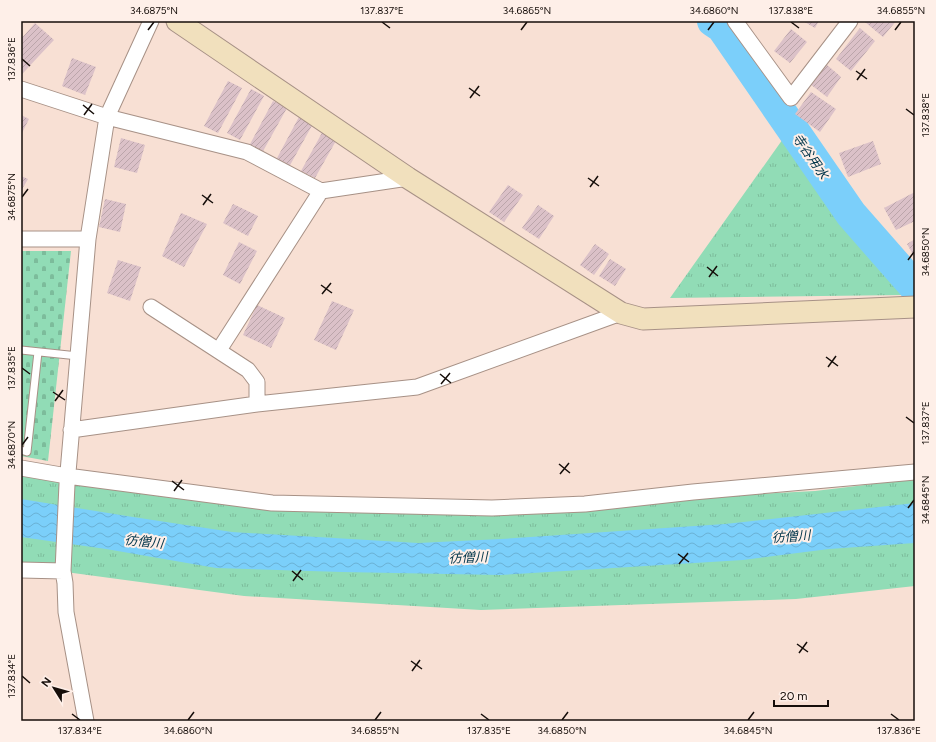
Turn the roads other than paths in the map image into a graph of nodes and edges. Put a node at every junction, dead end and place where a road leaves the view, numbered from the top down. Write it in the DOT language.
graph roads {
  1 [pos="151,21"];
  2 [pos="177,21"];
  3 [pos="735,21"];
  4 [pos="850,21"];
  5 [pos="21,89"];
  6 [pos="107,117"];
  7 [pos="408,178"];
  8 [pos="321,191"];
  9 [pos="21,239"];
  10 [pos="88,239"];
  11 [pos="151,307"];
  12 [pos="915,307"];
  13 [pos="622,314"];
  14 [pos="21,350"];
  15 [pos="219,350"];
  16 [pos="38,352"];
  17 [pos="78,356"];
  18 [pos="257,404"];
  19 [pos="71,430"];
  20 [pos="21,450"];
  21 [pos="21,468"];
  22 [pos="915,472"];
  23 [pos="67,480"];
  24 [pos="21,570"];
  25 [pos="63,571"];
  26 [pos="86,721"];
  1 -- 6 [label="street"];
  2 -- 7 [label="street"];
  3 -- 4 [label="street"];
  5 -- 6 [label="street"];
  6 -- 8 [label="street"];
  6 -- 10 [label="street"];
  7 -- 8 [label="street"];
  7 -- 13 [label="street"];
  8 -- 15 [label="street"];
  9 -- 10 [label="street"];
  10 -- 17 [label="street"];
  11 -- 15 [label="street"];
  12 -- 13 [label="street"];
  13 -- 18 [label="street"];
  14 -- 16 [label="lane"];
  15 -- 18 [label="street"];
  16 -- 17 [label="lane"];
  16 -- 20 [label="lane"];
  17 -- 19 [label="street"];
  18 -- 19 [label="street"];
  19 -- 23 [label="street"];
  21 -- 23 [label="street"];
  22 -- 23 [label="street"];
  23 -- 25 [label="street"];
  24 -- 25 [label="street"];
  25 -- 26 [label="street"];
}
